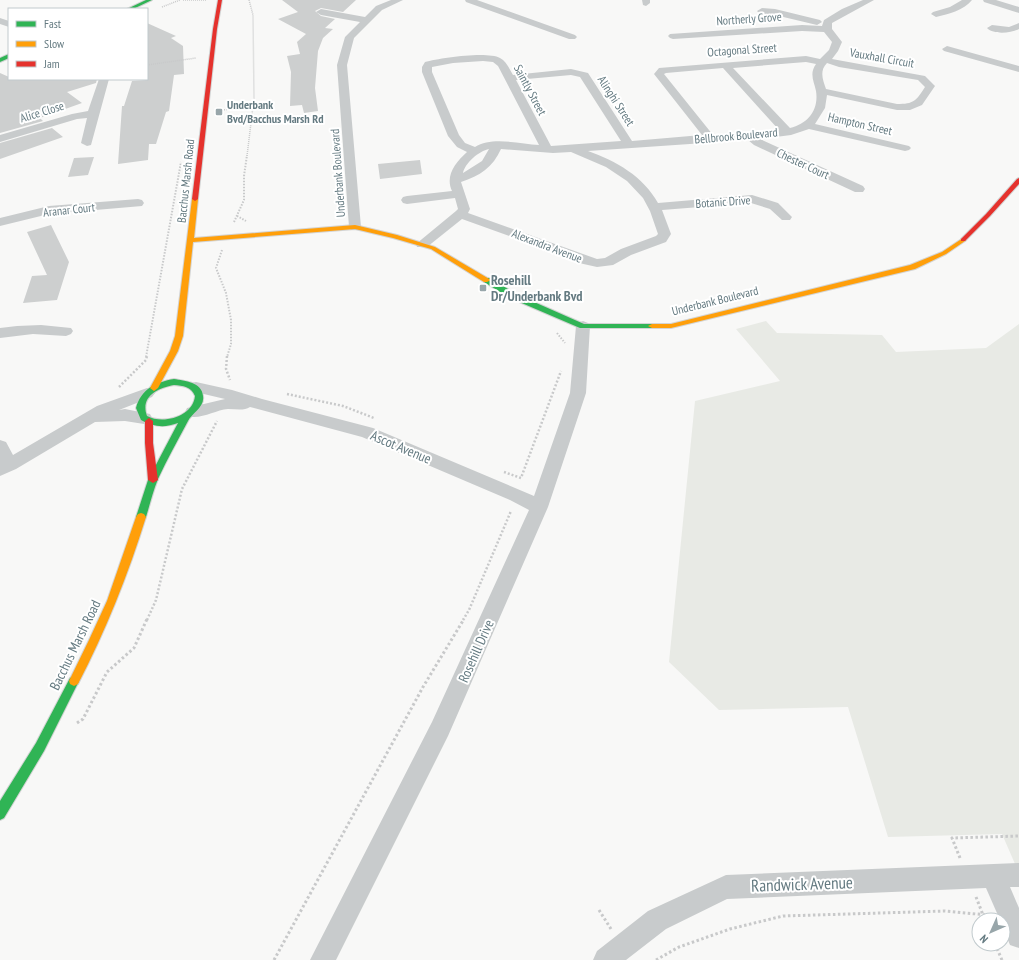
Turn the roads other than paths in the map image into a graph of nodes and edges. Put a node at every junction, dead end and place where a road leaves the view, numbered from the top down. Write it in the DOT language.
graph roads {
  1 [pos="150,0"];
  2 [pos="161,0"];
  3 [pos="220,0"];
  4 [pos="398,0"];
  5 [pos="468,0"];
  6 [pos="870,0"];
  7 [pos="968,0"];
  8 [pos="987,0"];
  9 [pos="208,1"];
  10 [pos="141,4"];
  11 [pos="131,8"];
  12 [pos="1019,10"];
  13 [pos="762,11"];
  14 [pos="321,12"];
  15 [pos="954,17"];
  16 [pos="367,20"];
  17 [pos="827,26"];
  18 [pos="992,28"];
  19 [pos="215,29"];
  20 [pos="1016,30"];
  21 [pos="673,36"];
  22 [pos="572,37"];
  23 [pos="947,49"];
  24 [pos="824,61"];
  25 [pos="725,65"];
  26 [pos="1019,69"];
  27 [pos="509,78"];
  28 [pos="104,80"];
  29 [pos="822,91"];
  30 [pos="93,114"];
  31 [pos="808,126"];
  32 [pos="787,132"];
  33 [pos="750,136"];
  34 [pos="710,138"];
  35 [pos="0,139"];
  36 [pos="87,143"];
  37 [pos="497,145"];
  38 [pos="629,145"];
  39 [pos="905,148"];
  40 [pos="545,149"];
  41 [pos="571,149"];
  42 [pos="475,152"];
  43 [pos="455,180"];
  44 [pos="1019,180"];
  45 [pos="859,189"];
  46 [pos="459,194"];
  47 [pos="407,200"];
  48 [pos="138,203"];
  49 [pos="655,207"];
  50 [pos="466,216"];
  51 [pos="786,217"];
  52 [pos="0,222"];
  53 [pos="355,227"];
  54 [pos="191,240"];
  55 [pos="428,246"];
  56 [pos="583,326"];
  57 [pos="66,332"];
  58 [pos="0,333"];
  59 [pos="179,336"];
  60 [pos="182,354"];
  61 [pos="187,372"];
  62 [pos="194,386"];
  63 [pos="151,390"];
  64 [pos="229,399"];
  65 [pos="189,415"];
  66 [pos="146,419"];
  67 [pos="87,420"];
  68 [pos="0,446"];
  69 [pos="5,467"];
  70 [pos="153,480"];
  71 [pos="538,507"];
  72 [pos="0,813"];
  73 [pos="1019,875"];
  74 [pos="993,877"];
  75 [pos="1014,926"];
  76 [pos="323,960"];
  77 [pos="606,960"];
  1 -- 10 [label="main road"];
  2 -- 10 [label="main road"];
  3 -- 19 [label="main road, Bacchus Marsh Road"];
  4 -- 16 [label="street, Underbank Boulevard"];
  5 -- 22 [label="street"];
  6 -- 17 [label="street"];
  7 -- 15 [label="street"];
  8 -- 12 [label="street"];
  9 -- 19 [label="main road, Bacchus Marsh Road"];
  10 -- 11 [label="main road"];
  13 -- 17 [label="street"];
  14 -- 16 [label="street"];
  16 -- 53 [label="street, Underbank Boulevard"];
  17 -- 21 [label="street, Northerly Grove"];
  17 -- 24 [label="street"];
  18 -- 20 [label="street"];
  19 -- 54 [label="main road, Bacchus Marsh Road"];
  23 -- 26 [label="street"];
  24 -- 25 [label="street, Octagonal Street"];
  24 -- 29 [label="street"];
  24 -- 29 [label="street, Vauxhall Circuit"];
  25 -- 32 [label="street"];
  25 -- 34 [label="street, Octagonal Street"];
  27 -- 38 [label="street, Alinghi Street"];
  27 -- 40 [label="street, Saintly Street"];
  27 -- 42 [label="street, Saintly Street"];
  28 -- 30 [label="street"];
  29 -- 31 [label="street"];
  30 -- 35 [label="street, Alice Close"];
  30 -- 36 [label="street"];
  31 -- 32 [label="street, Bellbrook Boulevard"];
  31 -- 39 [label="street, Hampton Street"];
  32 -- 33 [label="street, Bellbrook Boulevard"];
  33 -- 34 [label="street, Bellbrook Boulevard"];
  33 -- 45 [label="street, Chester Court"];
  34 -- 38 [label="street, Bellbrook Boulevard"];
  37 -- 40 [label="street, Bellbrook Boulevard"];
  37 -- 42 [label="street, Bellbrook Boulevard"];
  37 -- 43 [label="street"];
  38 -- 41 [label="street, Bellbrook Boulevard"];
  40 -- 41 [label="street, Bellbrook Boulevard"];
  41 -- 49 [label="street, Alexandra Avenue"];
  42 -- 43 [label="street, Bellbrook Boulevard"];
  43 -- 46 [label="street"];
  44 -- 56 [label="main road, Underbank Boulevard"];
  46 -- 47 [label="street"];
  46 -- 50 [label="street"];
  48 -- 52 [label="street, Aranar Court"];
  49 -- 50 [label="street, Alexandra Avenue"];
  49 -- 51 [label="street, Botanic Drive"];
  50 -- 55 [label="street"];
  53 -- 54 [label="main road, Underbank Boulevard"];
  53 -- 55 [label="main road, Underbank Boulevard"];
  54 -- 59 [label="main road, Bacchus Marsh Road"];
  55 -- 56 [label="main road, Underbank Boulevard"];
  56 -- 71 [label="street, Rosehill Drive"];
  57 -- 58 [label="street"];
  59 -- 60 [label="main road, Bacchus Marsh Road"];
  59 -- 63 [label="main road, Bacchus Marsh Road"];
  61 -- 62 [label="main road"];
  62 -- 63 [label="main road"];
  62 -- 64 [label="street"];
  62 -- 65 [label="main road"];
  63 -- 66 [label="main road"];
  63 -- 67 [label="street"];
  64 -- 65 [label="street"];
  64 -- 71 [label="street, Ascot Avenue"];
  65 -- 66 [label="main road"];
  65 -- 70 [label="main road, Bacchus Marsh Road"];
  66 -- 67 [label="street"];
  66 -- 70 [label="main road, Bacchus Marsh Road"];
  67 -- 69 [label="street"];
  68 -- 69 [label="street"];
  70 -- 72 [label="main road, Bacchus Marsh Road"];
  71 -- 76 [label="street, Rosehill Drive"];
  73 -- 74 [label="street, Randwick Avenue"];
  74 -- 75 [label="street"];
  74 -- 77 [label="street, Randwick Avenue"];
}
